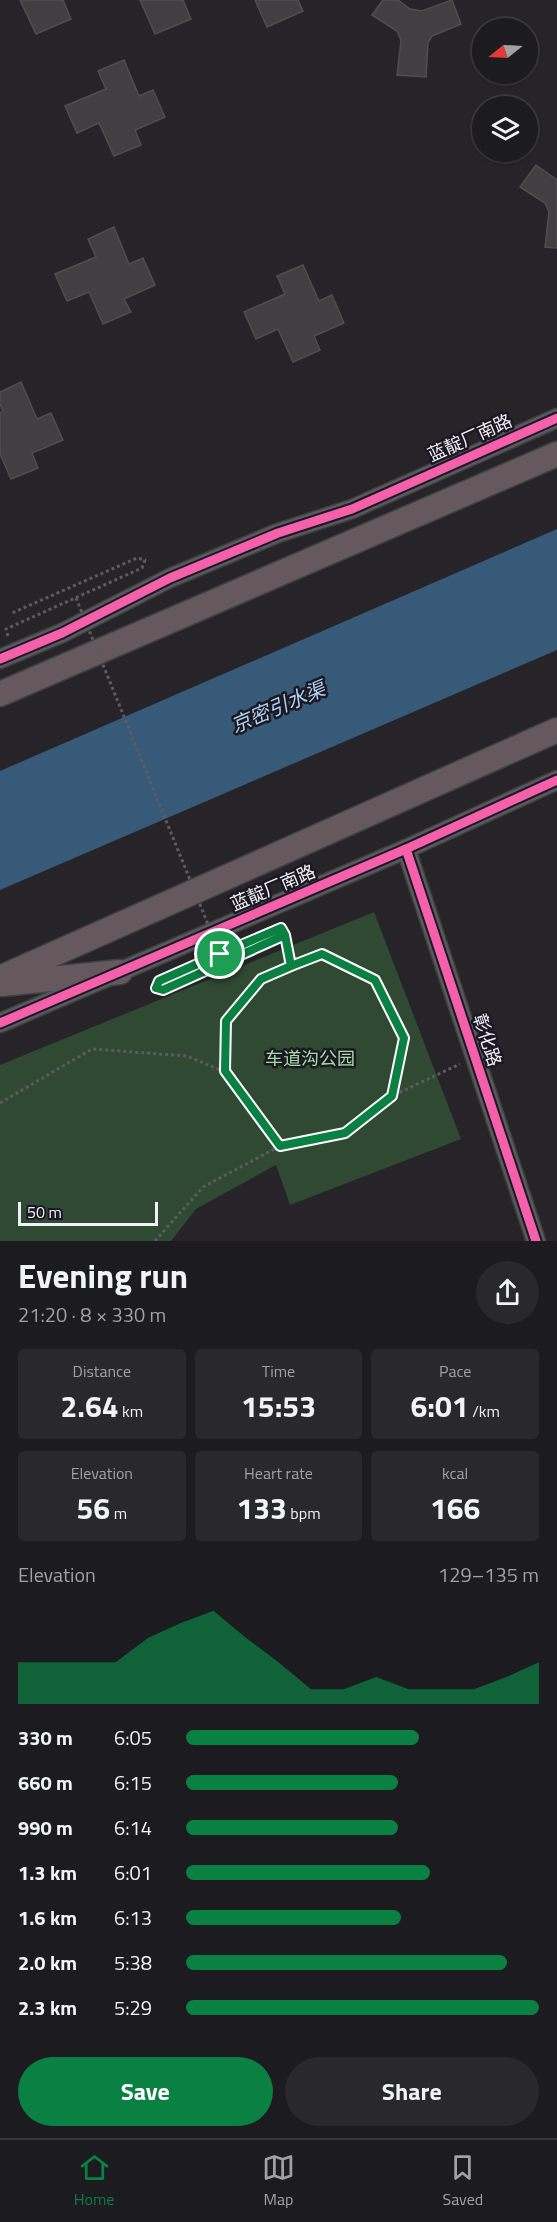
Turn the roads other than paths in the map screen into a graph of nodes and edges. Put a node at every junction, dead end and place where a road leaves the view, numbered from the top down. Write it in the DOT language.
graph roads {
  1 [pos="557,418"];
  2 [pos="557,454"];
  3 [pos="0,659"];
  4 [pos="0,694"];
  5 [pos="557,730"];
  6 [pos="557,780"];
  7 [pos="406,849"];
  8 [pos="120,972"];
  9 [pos="0,978"];
  10 [pos="0,984"];
  11 [pos="0,1023"];
  12 [pos="536,1241"];
  1 -- 3 [label="street, 蓝靛厂南路"];
  2 -- 4 [label="highway"];
  5 -- 9 [label="highway, 蓝靛厂南路"];
  6 -- 7 [label="street, 蓝靛厂南路"];
  7 -- 8 [label="street, 蓝靛厂南路"];
  7 -- 12 [label="street, 彰化路"];
  8 -- 10 [label="highway"];
  8 -- 11 [label="street, 蓝靛厂南路"];
}
